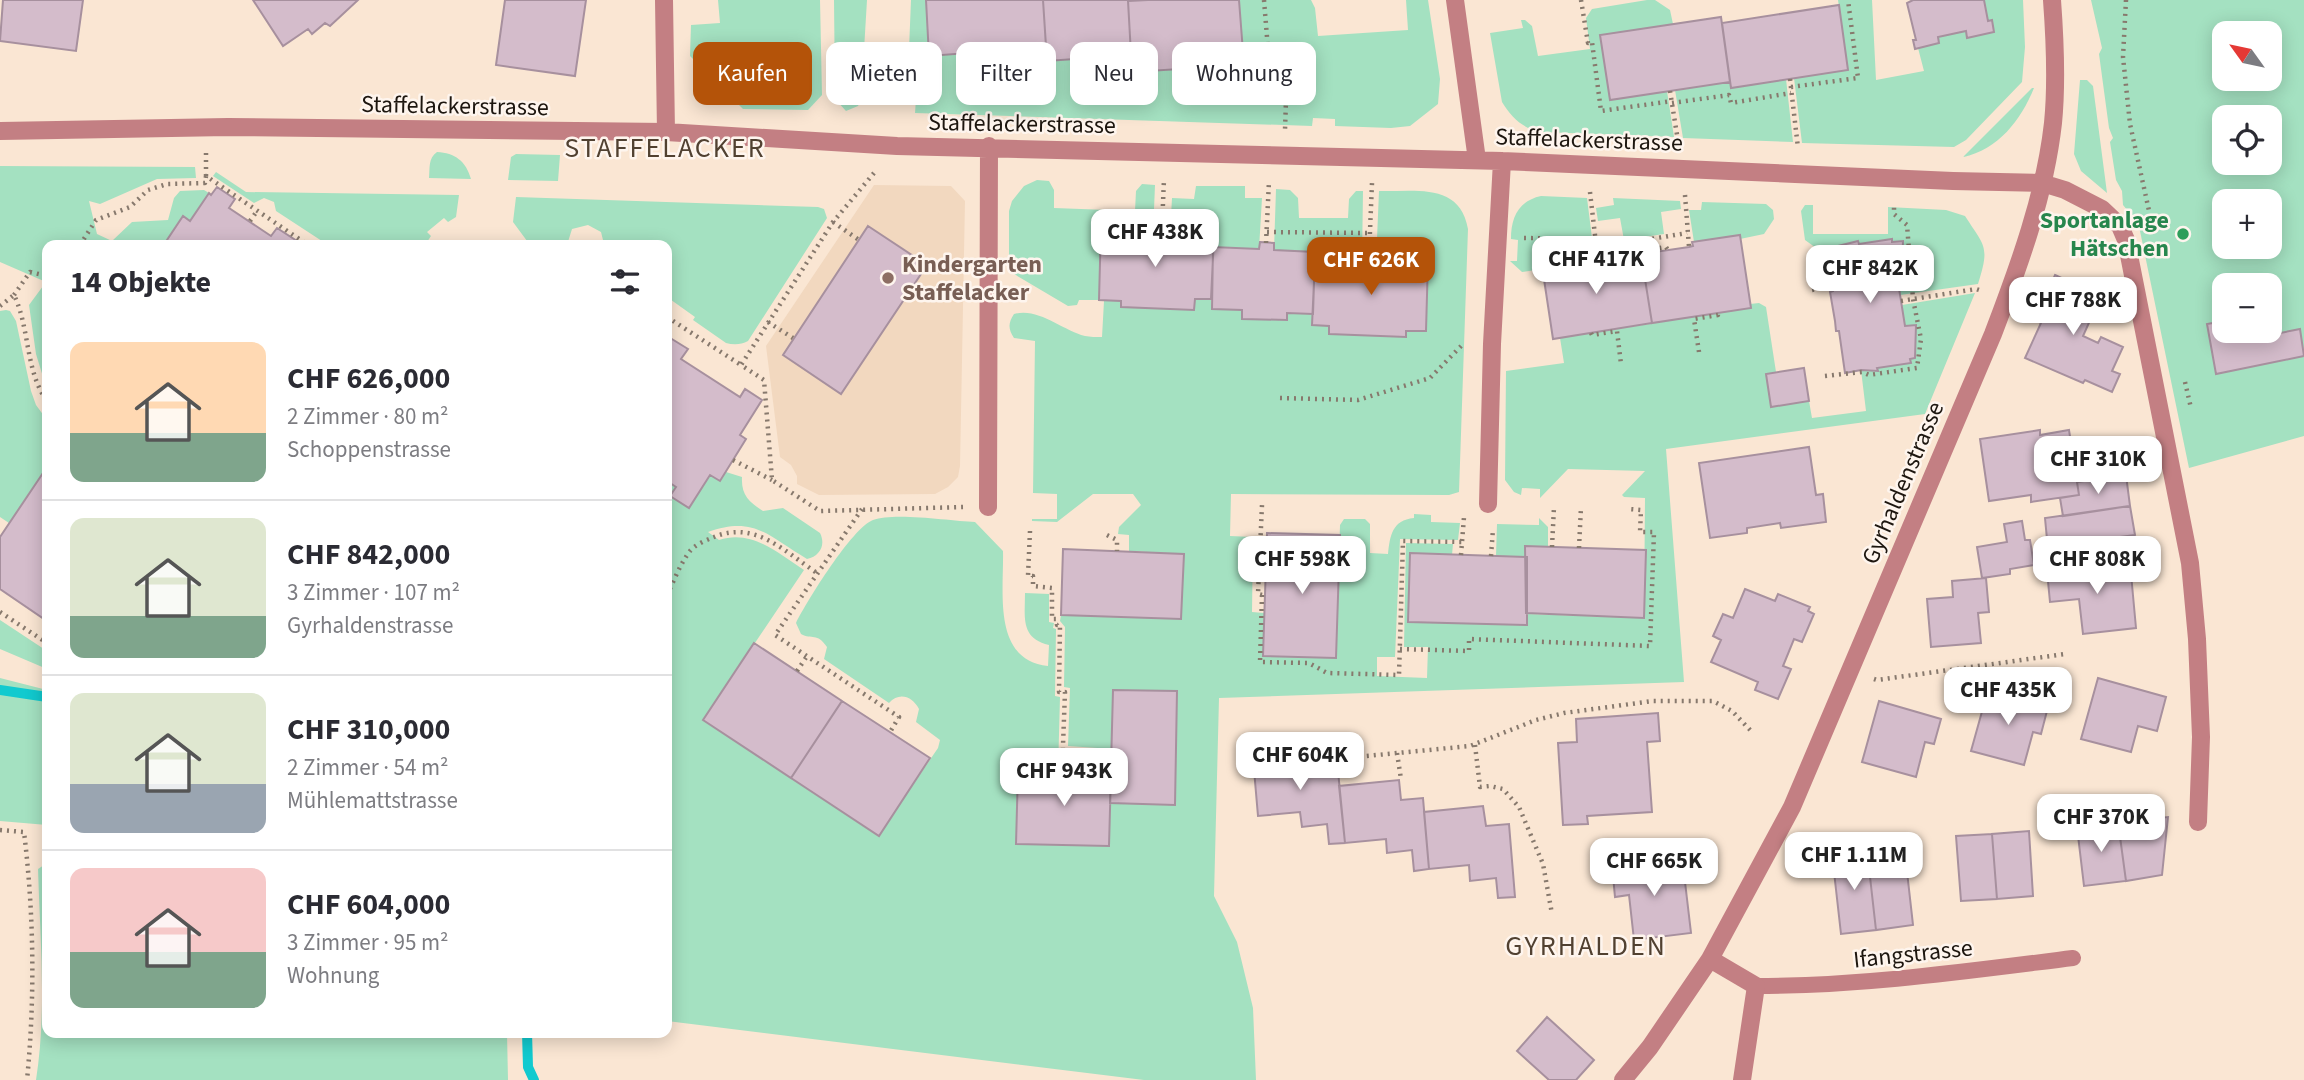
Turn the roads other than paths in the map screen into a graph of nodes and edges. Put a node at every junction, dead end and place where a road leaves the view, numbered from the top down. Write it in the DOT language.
graph roads {
  1 [pos="664,0"];
  2 [pos="1455,0"];
  3 [pos="2052,0"];
  4 [pos="0,131"];
  5 [pos="666,132"];
  6 [pos="989,146"];
  7 [pos="1477,160"];
  8 [pos="1502,161"];
  9 [pos="2042,183"];
  10 [pos="1488,504"];
  11 [pos="988,507"];
  12 [pos="2198,822"];
  13 [pos="2073,958"];
  14 [pos="1710,959"];
  15 [pos="1756,986"];
  16 [pos="1623,1080"];
  17 [pos="1742,1080"];
  1 -- 5 [label="street"];
  2 -- 7 [label="street"];
  3 -- 9 [label="street, Gyrhaldenstrasse"];
  4 -- 5 [label="street, Staffelackerstrasse"];
  5 -- 6 [label="street, Staffelackerstrasse"];
  6 -- 7 [label="street, Staffelackerstrasse"];
  6 -- 11 [label="street"];
  7 -- 8 [label="street, Staffelackerstrasse"];
  8 -- 9 [label="street, Staffelackerstrasse"];
  8 -- 10 [label="street"];
  9 -- 12 [label="street, Staffelackerstrasse"];
  9 -- 14 [label="street, Gyrhaldenstrasse"];
  13 -- 15 [label="lane, Ifangstrasse"];
  14 -- 15 [label="street"];
  14 -- 16 [label="street, Gyrhaldenstrasse"];
  15 -- 17 [label="street"];
}
